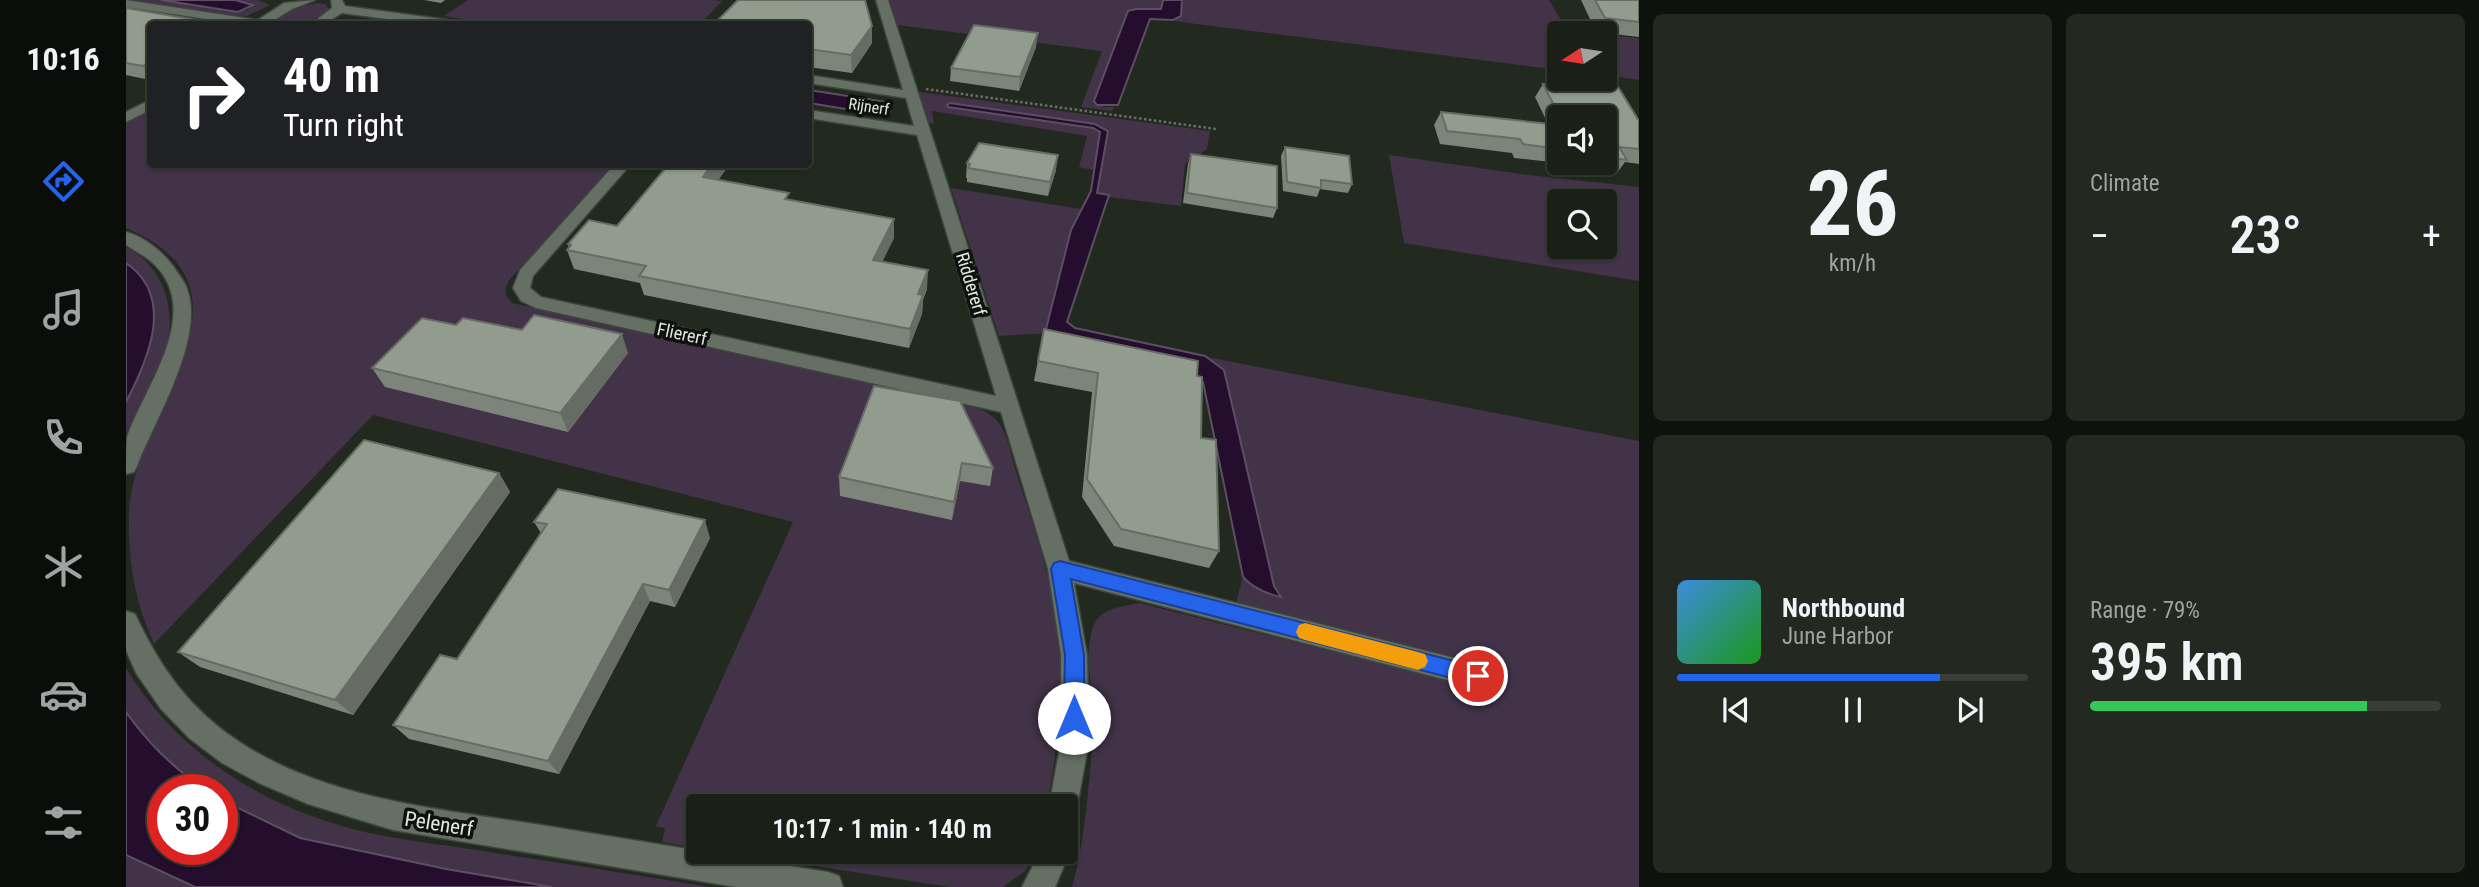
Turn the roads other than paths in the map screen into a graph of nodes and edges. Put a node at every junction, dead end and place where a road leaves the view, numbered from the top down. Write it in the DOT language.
graph roads {
  1 [pos="882,0"];
  2 [pos="298,1"];
  3 [pos="336,2"];
  4 [pos="126,3"];
  5 [pos="241,21"];
  6 [pos="265,21"];
  7 [pos="320,21"];
  8 [pos="433,21"];
  9 [pos="812,79"];
  10 [pos="911,91"];
  11 [pos="147,106"];
  12 [pos="812,115"];
  13 [pos="126,118"];
  14 [pos="924,132"];
  15 [pos="620,168"];
  16 [pos="126,237"];
  17 [pos="1009,406"];
  18 [pos="126,466"];
  19 [pos="1060,569"];
  20 [pos="126,622"];
  21 [pos="1478,676"];
  22 [pos="1065,794"];
  23 [pos="1051,864"];
  24 [pos="828,887"];
  25 [pos="1037,887"];
  1 -- 10 [label="street, Riddererf"];
  2 -- 6 [label="street"];
  3 -- 7 [label="street"];
  3 -- 8 [label="street"];
  4 -- 5 [label="street"];
  9 -- 10 [label="street, Rijnerf"];
  10 -- 14 [label="street, Riddererf"];
  11 -- 13 [label="street"];
  12 -- 14 [label="street, Rijnerf"];
  14 -- 17 [label="street, Riddererf"];
  15 -- 17 [label="street, Fliererf"];
  16 -- 18 [label="street"];
  17 -- 19 [label="street, Riddererf"];
  19 -- 21 [label="street"];
  19 -- 22 [label="street"];
  20 -- 24 [label="street, Pelenerf"];
  23 -- 25 [label="street"];
}
